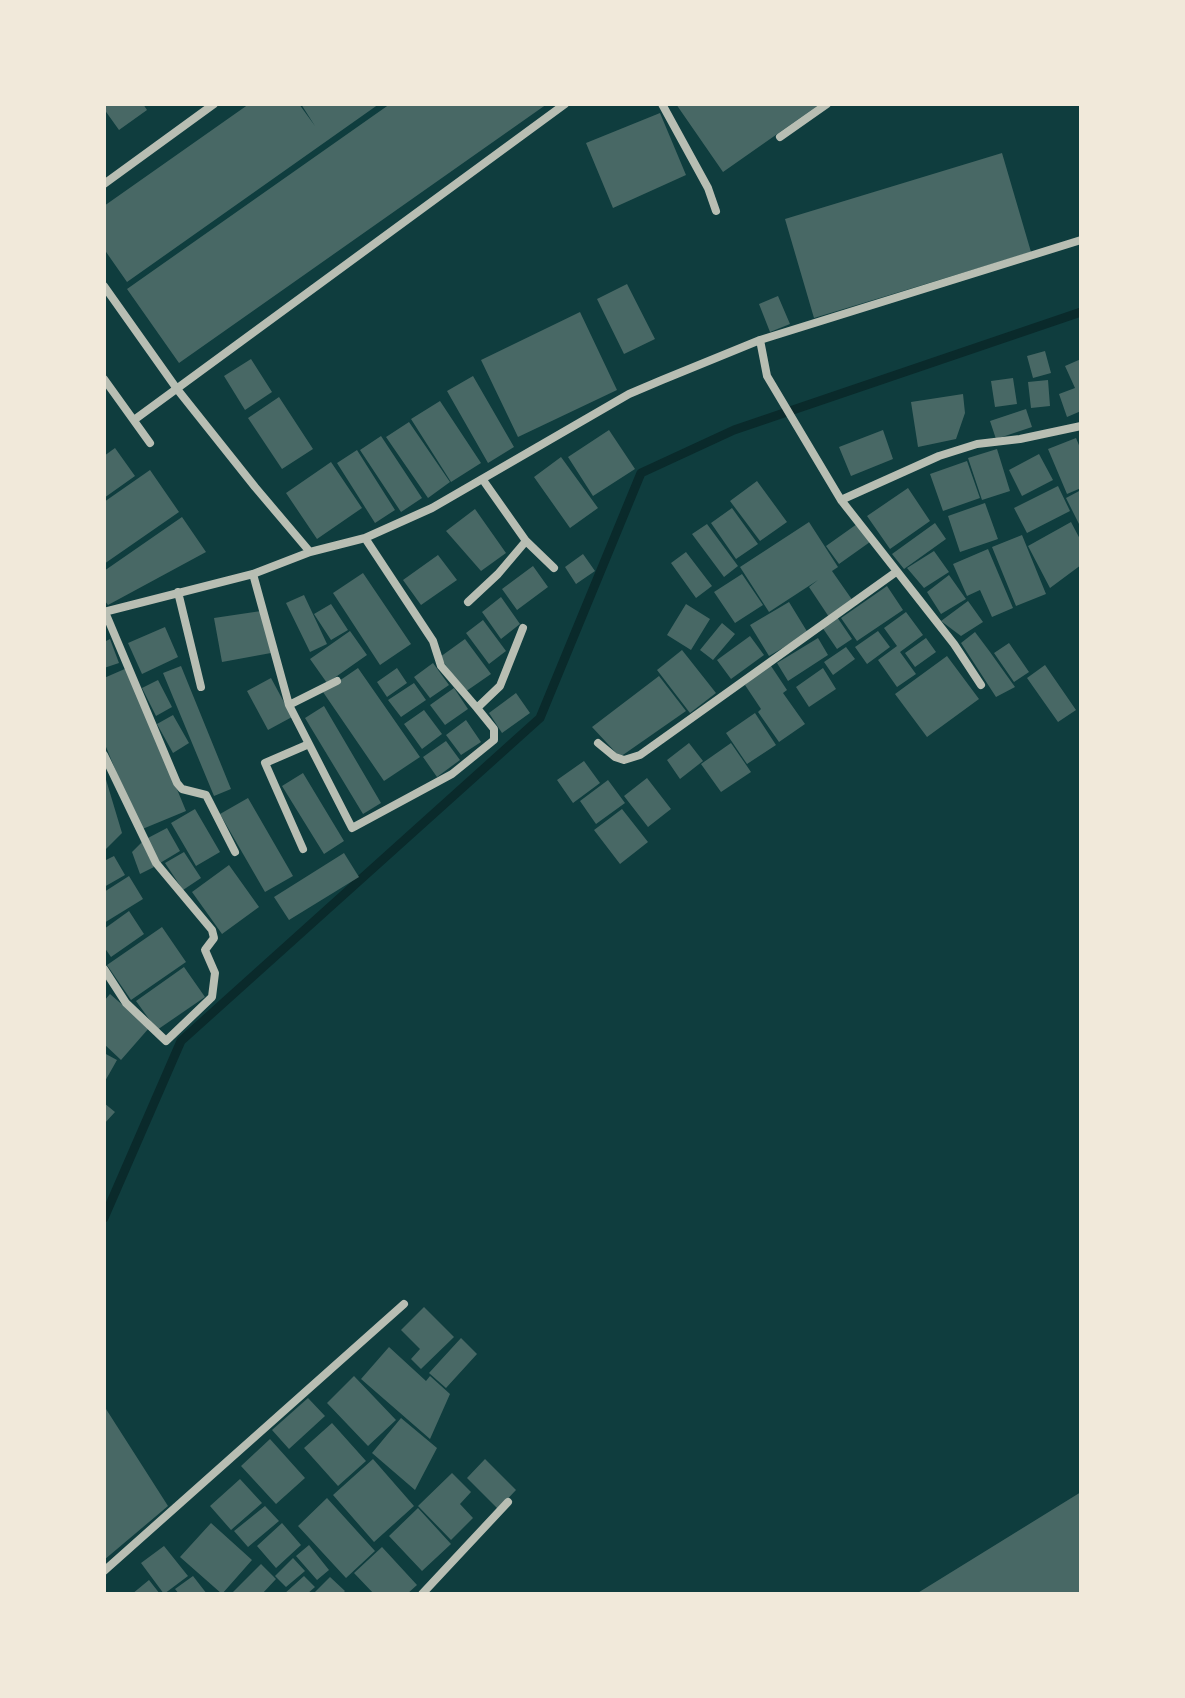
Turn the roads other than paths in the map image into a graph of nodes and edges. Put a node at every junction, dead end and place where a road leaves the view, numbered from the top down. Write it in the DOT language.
graph roads {
  1 [pos="214,104"];
  2 [pos="565,104"];
  3 [pos="662,104"];
  4 [pos="827,104"];
  5 [pos="780,137"];
  6 [pos="104,184"];
  7 [pos="716,211"];
  8 [pos="1081,240"];
  9 [pos="104,286"];
  10 [pos="760,340"];
  11 [pos="104,379"];
  12 [pos="177,389"];
  13 [pos="134,420"];
  14 [pos="1081,426"];
  15 [pos="150,443"];
  16 [pos="483,480"];
  17 [pos="841,500"];
  18 [pos="365,538"];
  19 [pos="526,541"];
  20 [pos="310,552"];
  21 [pos="554,568"];
  22 [pos="896,572"];
  23 [pos="253,574"];
  24 [pos="178,592"];
  25 [pos="468,602"];
  26 [pos="105,612"];
  27 [pos="523,628"];
  28 [pos="337,681"];
  29 [pos="981,685"];
  30 [pos="201,687"];
  31 [pos="289,705"];
  32 [pos="477,708"];
  33 [pos="598,743"];
  34 [pos="309,744"];
  35 [pos="104,755"];
  36 [pos="303,849"];
  37 [pos="235,852"];
  38 [pos="104,969"];
  39 [pos="404,1304"];
  40 [pos="508,1502"];
  41 [pos="104,1571"];
  42 [pos="422,1594"];
  1 -- 6 [label="street"];
  2 -- 12 [label="street"];
  3 -- 7 [label="street"];
  4 -- 5 [label="street"];
  8 -- 10 [label="street"];
  9 -- 12 [label="street"];
  10 -- 16 [label="street"];
  10 -- 17 [label="street"];
  11 -- 13 [label="street"];
  12 -- 13 [label="street"];
  12 -- 20 [label="street"];
  13 -- 15 [label="street"];
  14 -- 17 [label="street"];
  16 -- 18 [label="street"];
  16 -- 19 [label="street"];
  17 -- 22 [label="street"];
  18 -- 20 [label="street"];
  18 -- 32 [label="street"];
  19 -- 21 [label="street"];
  19 -- 25 [label="street"];
  20 -- 23 [label="street"];
  22 -- 29 [label="street"];
  22 -- 33 [label="street"];
  23 -- 24 [label="street"];
  23 -- 31 [label="street"];
  24 -- 26 [label="street"];
  24 -- 30 [label="street"];
  26 -- 37 [label="street"];
  27 -- 32 [label="street"];
  28 -- 31 [label="street"];
  31 -- 34 [label="street"];
  32 -- 34 [label="street"];
  34 -- 36 [label="street"];
  35 -- 38 [label="street"];
  39 -- 41 [label="street"];
  40 -- 42 [label="street"];
}
